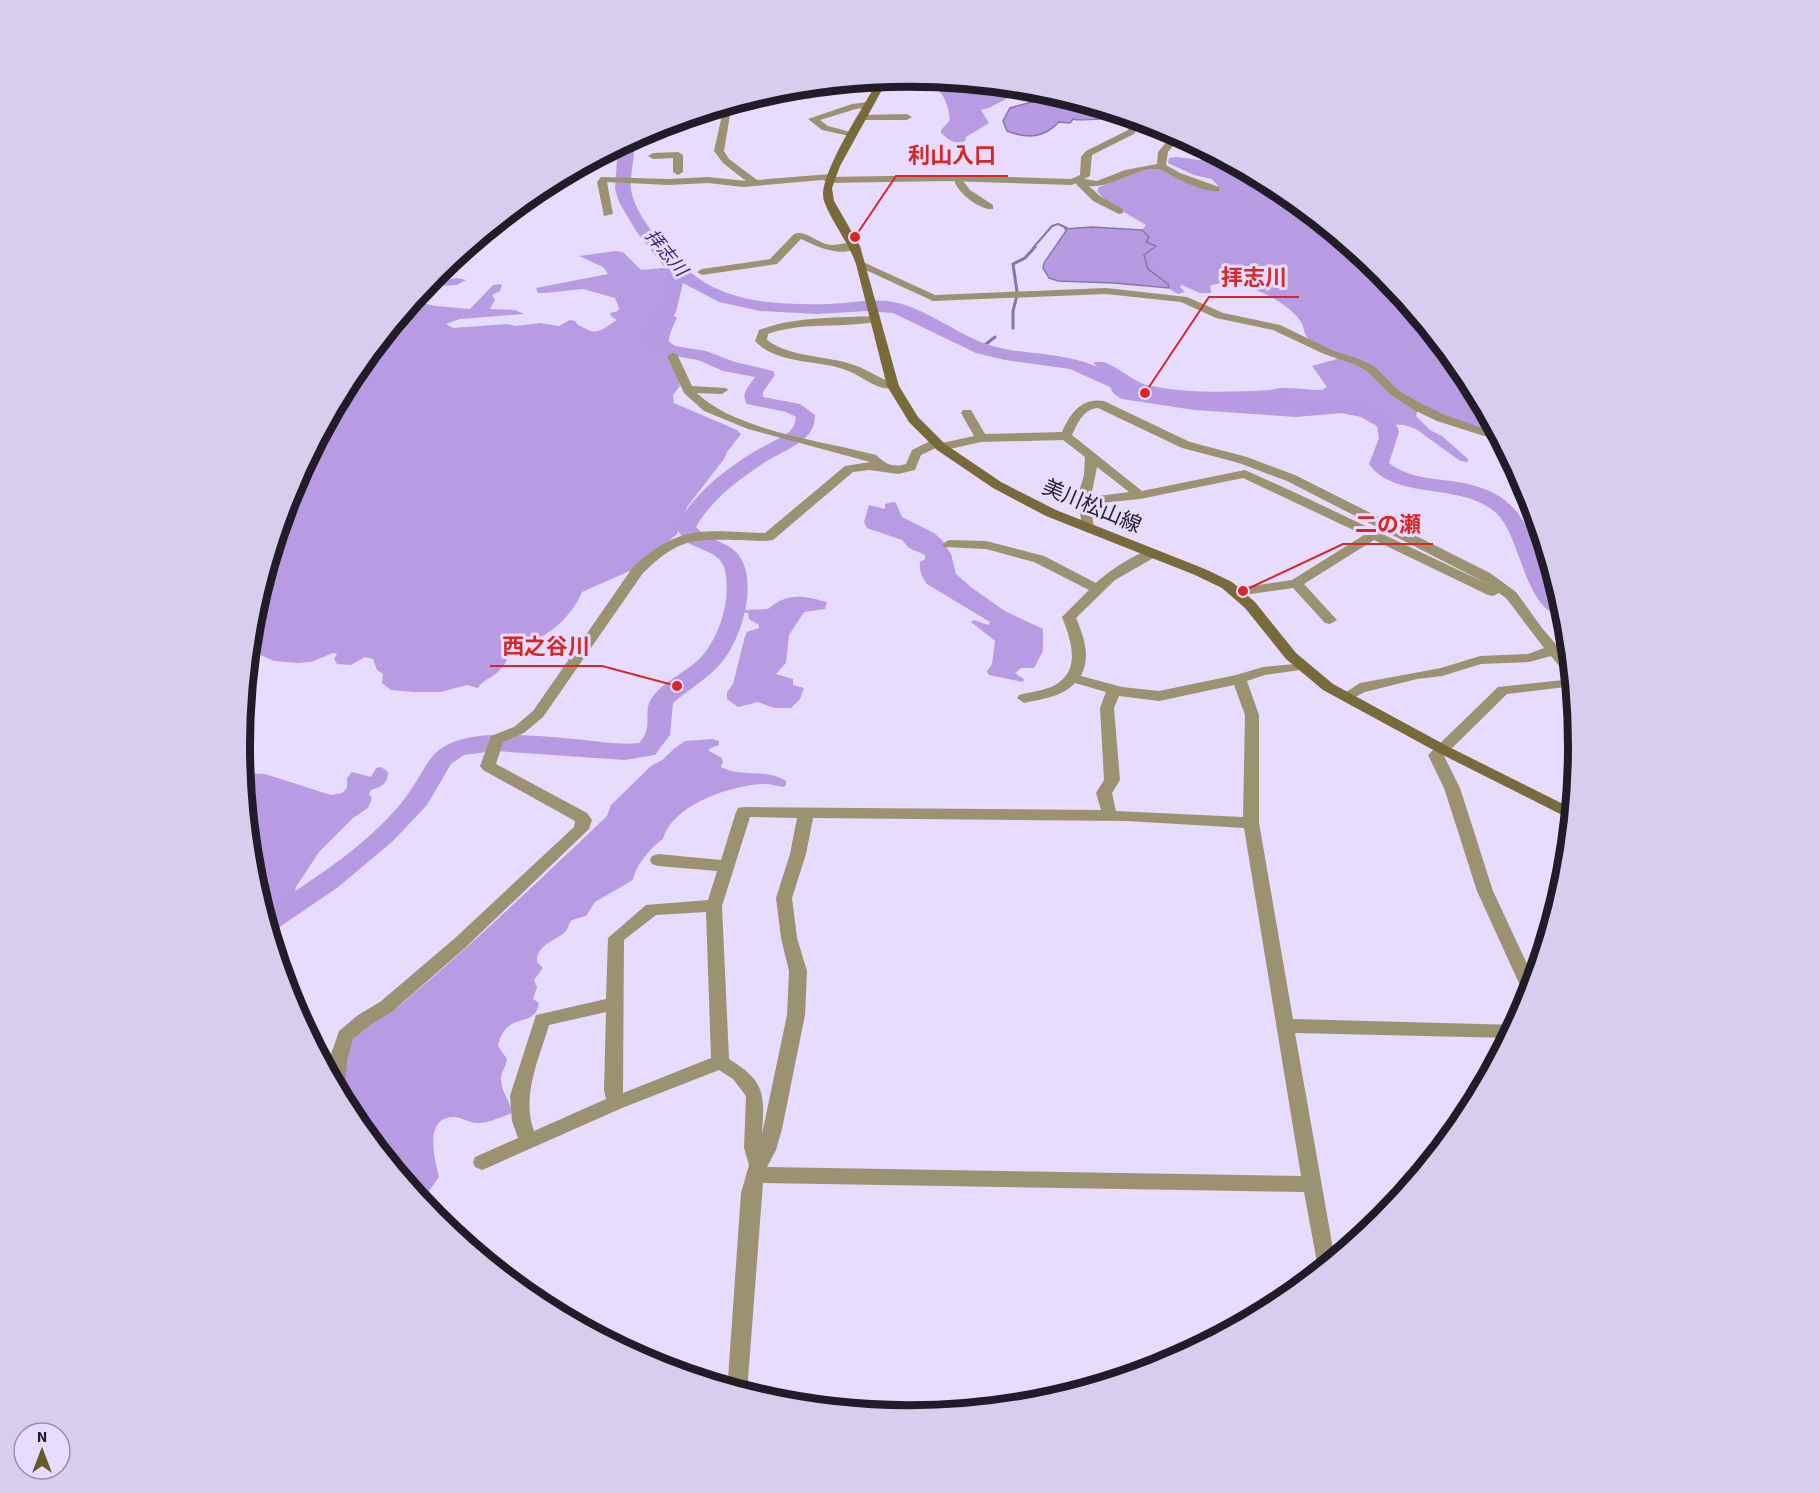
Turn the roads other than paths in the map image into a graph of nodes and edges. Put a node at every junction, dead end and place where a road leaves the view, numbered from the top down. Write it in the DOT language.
graph roads {
  1 [pos="879,88"];
  2 [pos="868,105"];
  3 [pos="727,113"];
  4 [pos="907,117"];
  5 [pos="860,118"];
  6 [pos="1134,127"];
  7 [pos="851,135"];
  8 [pos="1171,141"];
  9 [pos="658,154"];
  10 [pos="1162,166"];
  11 [pos="657,172"];
  12 [pos="678,172"];
  13 [pos="829,179"];
  14 [pos="957,179"];
  15 [pos="708,180"];
  16 [pos="1078,181"];
  17 [pos="755,183"];
  18 [pos="1216,189"];
  19 [pos="989,207"];
  20 [pos="1119,211"];
  21 [pos="608,214"];
  22 [pos="855,246"];
  23 [pos="861,264"];
  24 [pos="702,272"];
  25 [pos="875,316"];
  26 [pos="673,356"];
  27 [pos="893,386"];
  28 [pos="689,389"];
  29 [pos="722,390"];
  30 [pos="967,413"];
  31 [pos="1491,435"];
  32 [pos="1066,436"];
  33 [pos="981,438"];
  34 [pos="938,445"];
  35 [pos="1195,448"];
  36 [pos="1091,456"];
  37 [pos="882,467"];
  38 [pos="1245,474"];
  39 [pos="1140,495"];
  40 [pos="1085,501"];
  41 [pos="1088,529"];
  42 [pos="1374,535"];
  43 [pos="950,544"];
  44 [pos="1152,554"];
  45 [pos="1296,583"];
  46 [pos="1097,588"];
  47 [pos="1237,592"];
  48 [pos="1526,618"];
  49 [pos="1330,620"];
  50 [pos="1554,650"];
  51 [pos="1563,661"];
  52 [pos="1302,666"];
  53 [pos="1073,678"];
  54 [pos="1239,679"];
  55 [pos="1566,684"];
  56 [pos="1114,691"];
  57 [pos="1345,697"];
  58 [pos="1024,698"];
  59 [pos="1442,749"];
  60 [pos="1566,811"];
  61 [pos="808,813"];
  62 [pos="1110,816"];
  63 [pos="1251,823"];
  64 [pos="658,860"];
  65 [pos="727,866"];
  66 [pos="714,906"];
  67 [pos="1526,979"];
  68 [pos="613,1004"];
  69 [pos="1286,1026"];
  70 [pos="1504,1031"];
  71 [pos="720,1062"];
  72 [pos="337,1074"];
  73 [pos="616,1103"];
  74 [pos="529,1142"];
  75 [pos="482,1162"];
  76 [pos="756,1170"];
  77 [pos="1311,1184"];
  78 [pos="1324,1259"];
  79 [pos="739,1384"];
  1 -- 2 [label="main road"];
  2 -- 5 [label="main road"];
  2 -- 7 [label="street"];
  3 -- 17 [label="street"];
  4 -- 5 [label="street"];
  5 -- 7 [label="main road"];
  6 -- 16 [label="street"];
  7 -- 13 [label="main road"];
  8 -- 10 [label="street"];
  9 -- 12 [label="street"];
  10 -- 16 [label="street"];
  10 -- 18 [label="street"];
  11 -- 12 [label="street"];
  12 -- 15 [label="street"];
  13 -- 14 [label="street"];
  13 -- 17 [label="street"];
  13 -- 22 [label="main road, 美川松山線"];
  14 -- 16 [label="street"];
  14 -- 19 [label="street"];
  15 -- 17 [label="street"];
  15 -- 21 [label="street"];
  16 -- 20 [label="street"];
  22 -- 23 [label="main road, 美川松山線"];
  22 -- 24 [label="street"];
  23 -- 25 [label="main road, 美川松山線"];
  23 -- 31 [label="street"];
  25 -- 27 [label="main road, 美川松山線"];
  25 -- 27 [label="street"];
  26 -- 28 [label="street"];
  27 -- 34 [label="main road, 美川松山線"];
  28 -- 29 [label="street"];
  28 -- 37 [label="street"];
  30 -- 33 [label="street"];
  32 -- 33 [label="street"];
  32 -- 35 [label="street"];
  32 -- 36 [label="street"];
  33 -- 34 [label="street"];
  34 -- 37 [label="street"];
  34 -- 41 [label="main road, 美川松山線"];
  35 -- 38 [label="street"];
  35 -- 48 [label="street"];
  36 -- 39 [label="street"];
  36 -- 40 [label="street"];
  37 -- 72 [label="street"];
  38 -- 39 [label="street"];
  38 -- 42 [label="street"];
  39 -- 40 [label="street"];
  40 -- 41 [label="street"];
  41 -- 44 [label="main road, 美川松山線"];
  42 -- 45 [label="street"];
  42 -- 48 [label="street"];
  43 -- 46 [label="street"];
  44 -- 46 [label="street"];
  44 -- 47 [label="main road, 美川松山線"];
  45 -- 47 [label="street"];
  45 -- 49 [label="street"];
  46 -- 53 [label="street"];
  47 -- 52 [label="main road, 美川松山線"];
  48 -- 50 [label="street"];
  50 -- 51 [label="street"];
  50 -- 57 [label="street"];
  52 -- 54 [label="street"];
  52 -- 57 [label="main road, 美川松山線"];
  53 -- 56 [label="street"];
  53 -- 58 [label="street"];
  54 -- 56 [label="street"];
  54 -- 63 [label="street"];
  55 -- 59 [label="street"];
  56 -- 62 [label="street"];
  57 -- 59 [label="main road, 美川松山線"];
  59 -- 60 [label="main road, 美川松山線"];
  59 -- 67 [label="street"];
  61 -- 62 [label="street"];
  61 -- 65 [label="street"];
  61 -- 76 [label="street"];
  62 -- 63 [label="street"];
  63 -- 69 [label="street"];
  64 -- 65 [label="street"];
  65 -- 66 [label="street"];
  66 -- 68 [label="street"];
  66 -- 71 [label="street"];
  68 -- 73 [label="street"];
  68 -- 74 [label="street"];
  69 -- 70 [label="street"];
  69 -- 77 [label="street"];
  71 -- 73 [label="street"];
  71 -- 76 [label="street"];
  73 -- 74 [label="street"];
  74 -- 75 [label="street"];
  76 -- 77 [label="street"];
  76 -- 79 [label="street"];
  77 -- 78 [label="street"];
}
